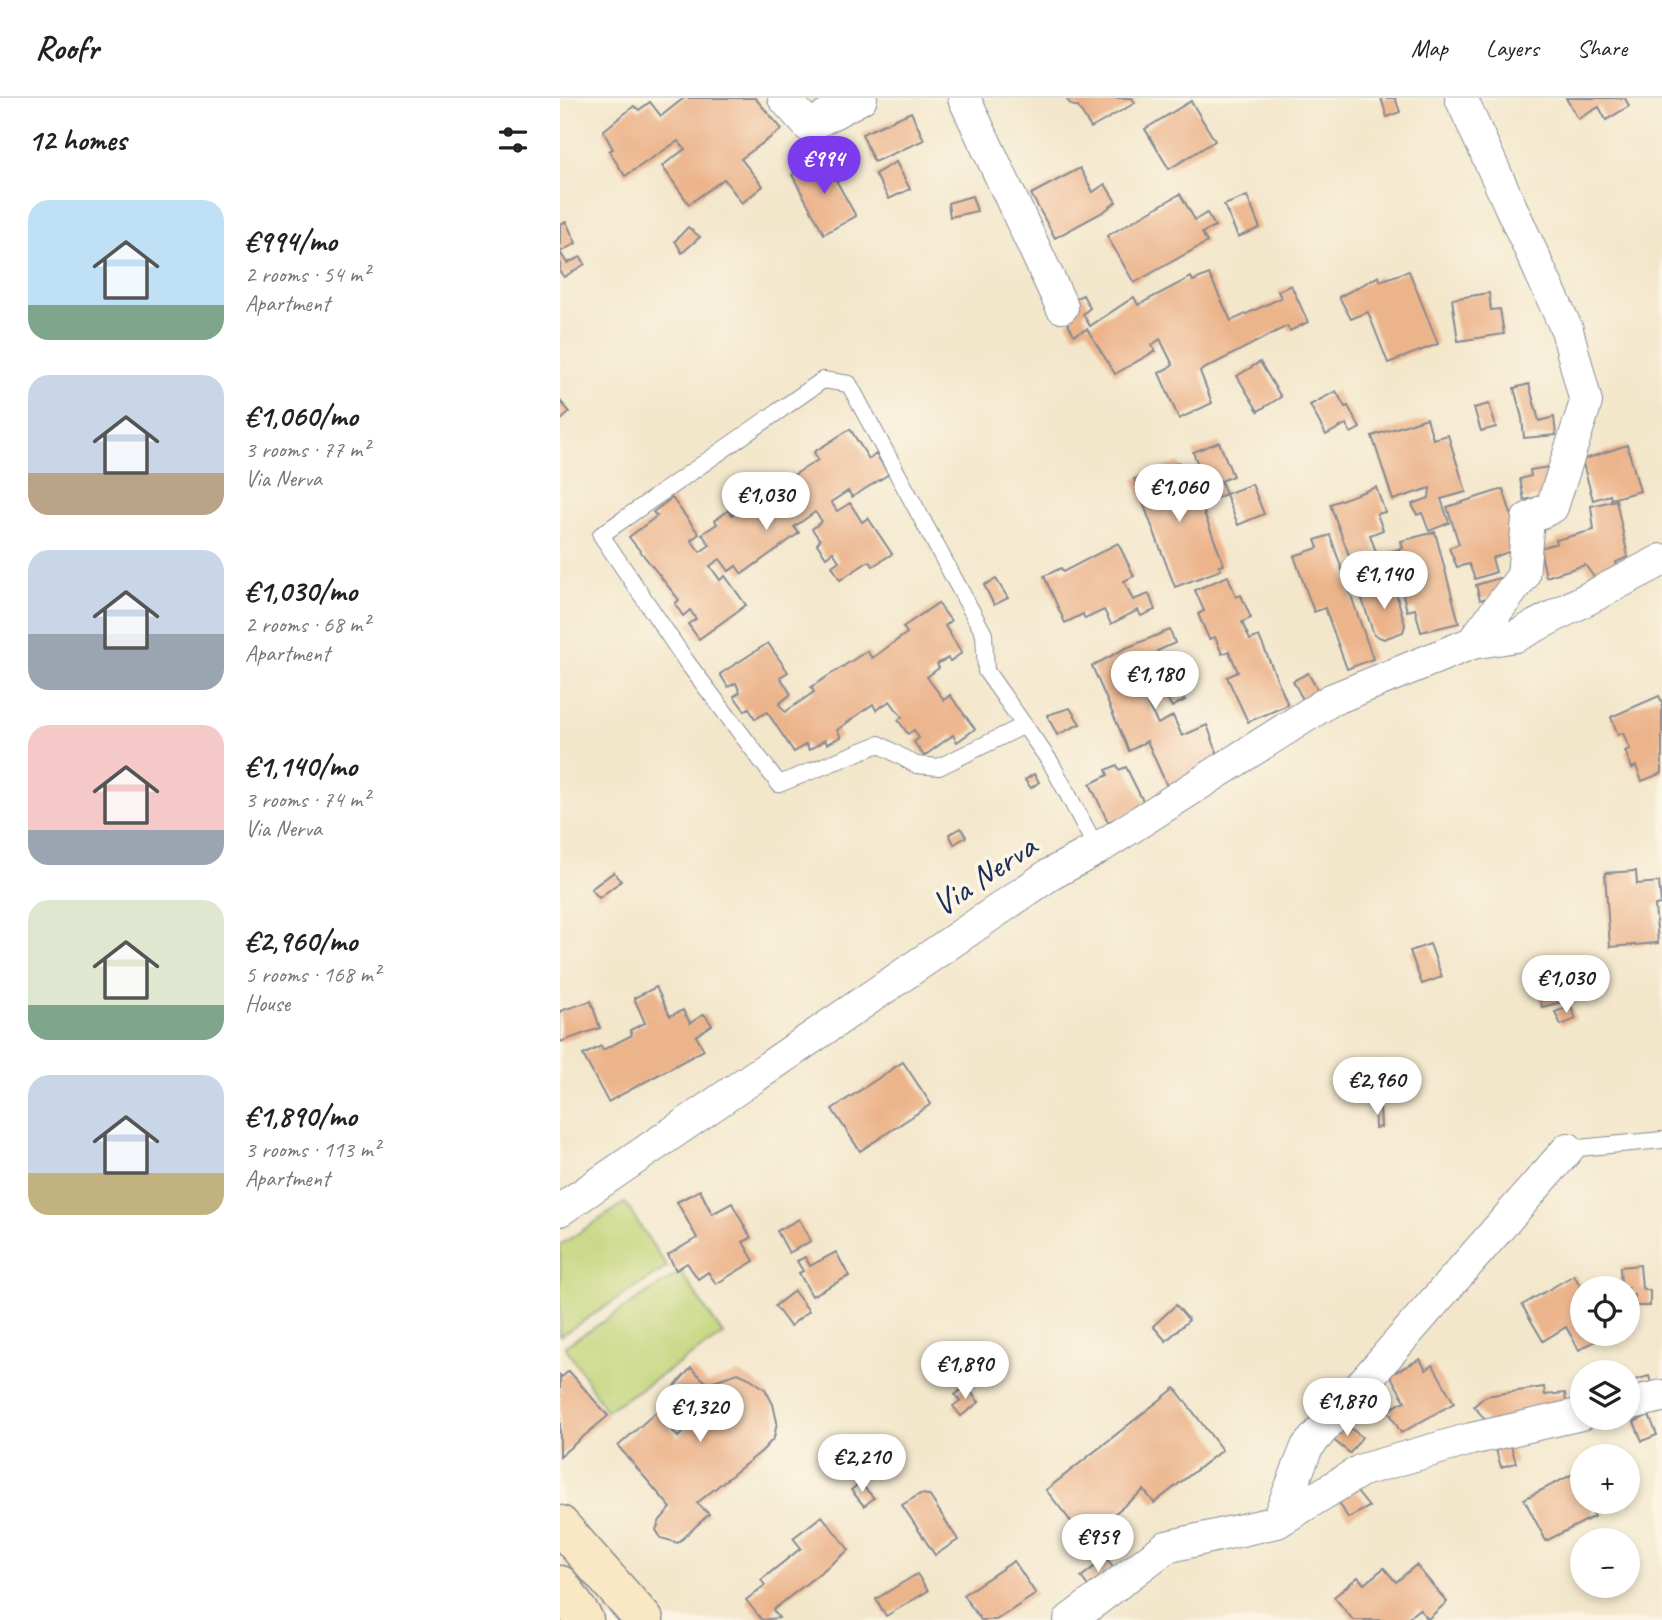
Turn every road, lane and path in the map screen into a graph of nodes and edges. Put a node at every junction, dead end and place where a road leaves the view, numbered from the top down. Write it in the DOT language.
graph roads {
  1 [pos="785,98"];
  2 [pos="861,98"];
  3 [pos="964,98"];
  4 [pos="1461,98"];
  5 [pos="1062,307"];
  6 [pos="1662,560"];
  7 [pos="1472,643"];
  8 [pos="1023,726"];
  9 [pos="1097,849"];
  10 [pos="1662,1140"];
  11 [pos="1569,1149"];
  12 [pos="560,1210"];
  13 [pos="1662,1396"];
  14 [pos="1640,1401"];
  15 [pos="1570,1417"];
  16 [pos="1277,1522"];
  17 [pos="560,1525"];
  18 [pos="560,1585"];
  19 [pos="584,1620"];
  20 [pos="644,1620"];
  21 [pos="1070,1620"];
  1 -- 2 [label="street"];
  3 -- 5 [label="street"];
  4 -- 7 [label="street"];
  6 -- 7 [label="street, Via Nerva"];
  7 -- 9 [label="street, Via Nerva"];
  8 -- 8 [label="lane"];
  8 -- 9 [label="lane"];
  9 -- 12 [label="street, Via Nerva"];
  10 -- 11 [label="lane"];
  11 -- 16 [label="street"];
  13 -- 14 [label="street"];
  15 -- 16 [label="street"];
  16 -- 21 [label="street"];
  17 -- 20 [label="street"];
  18 -- 19 [label="street"];
}
